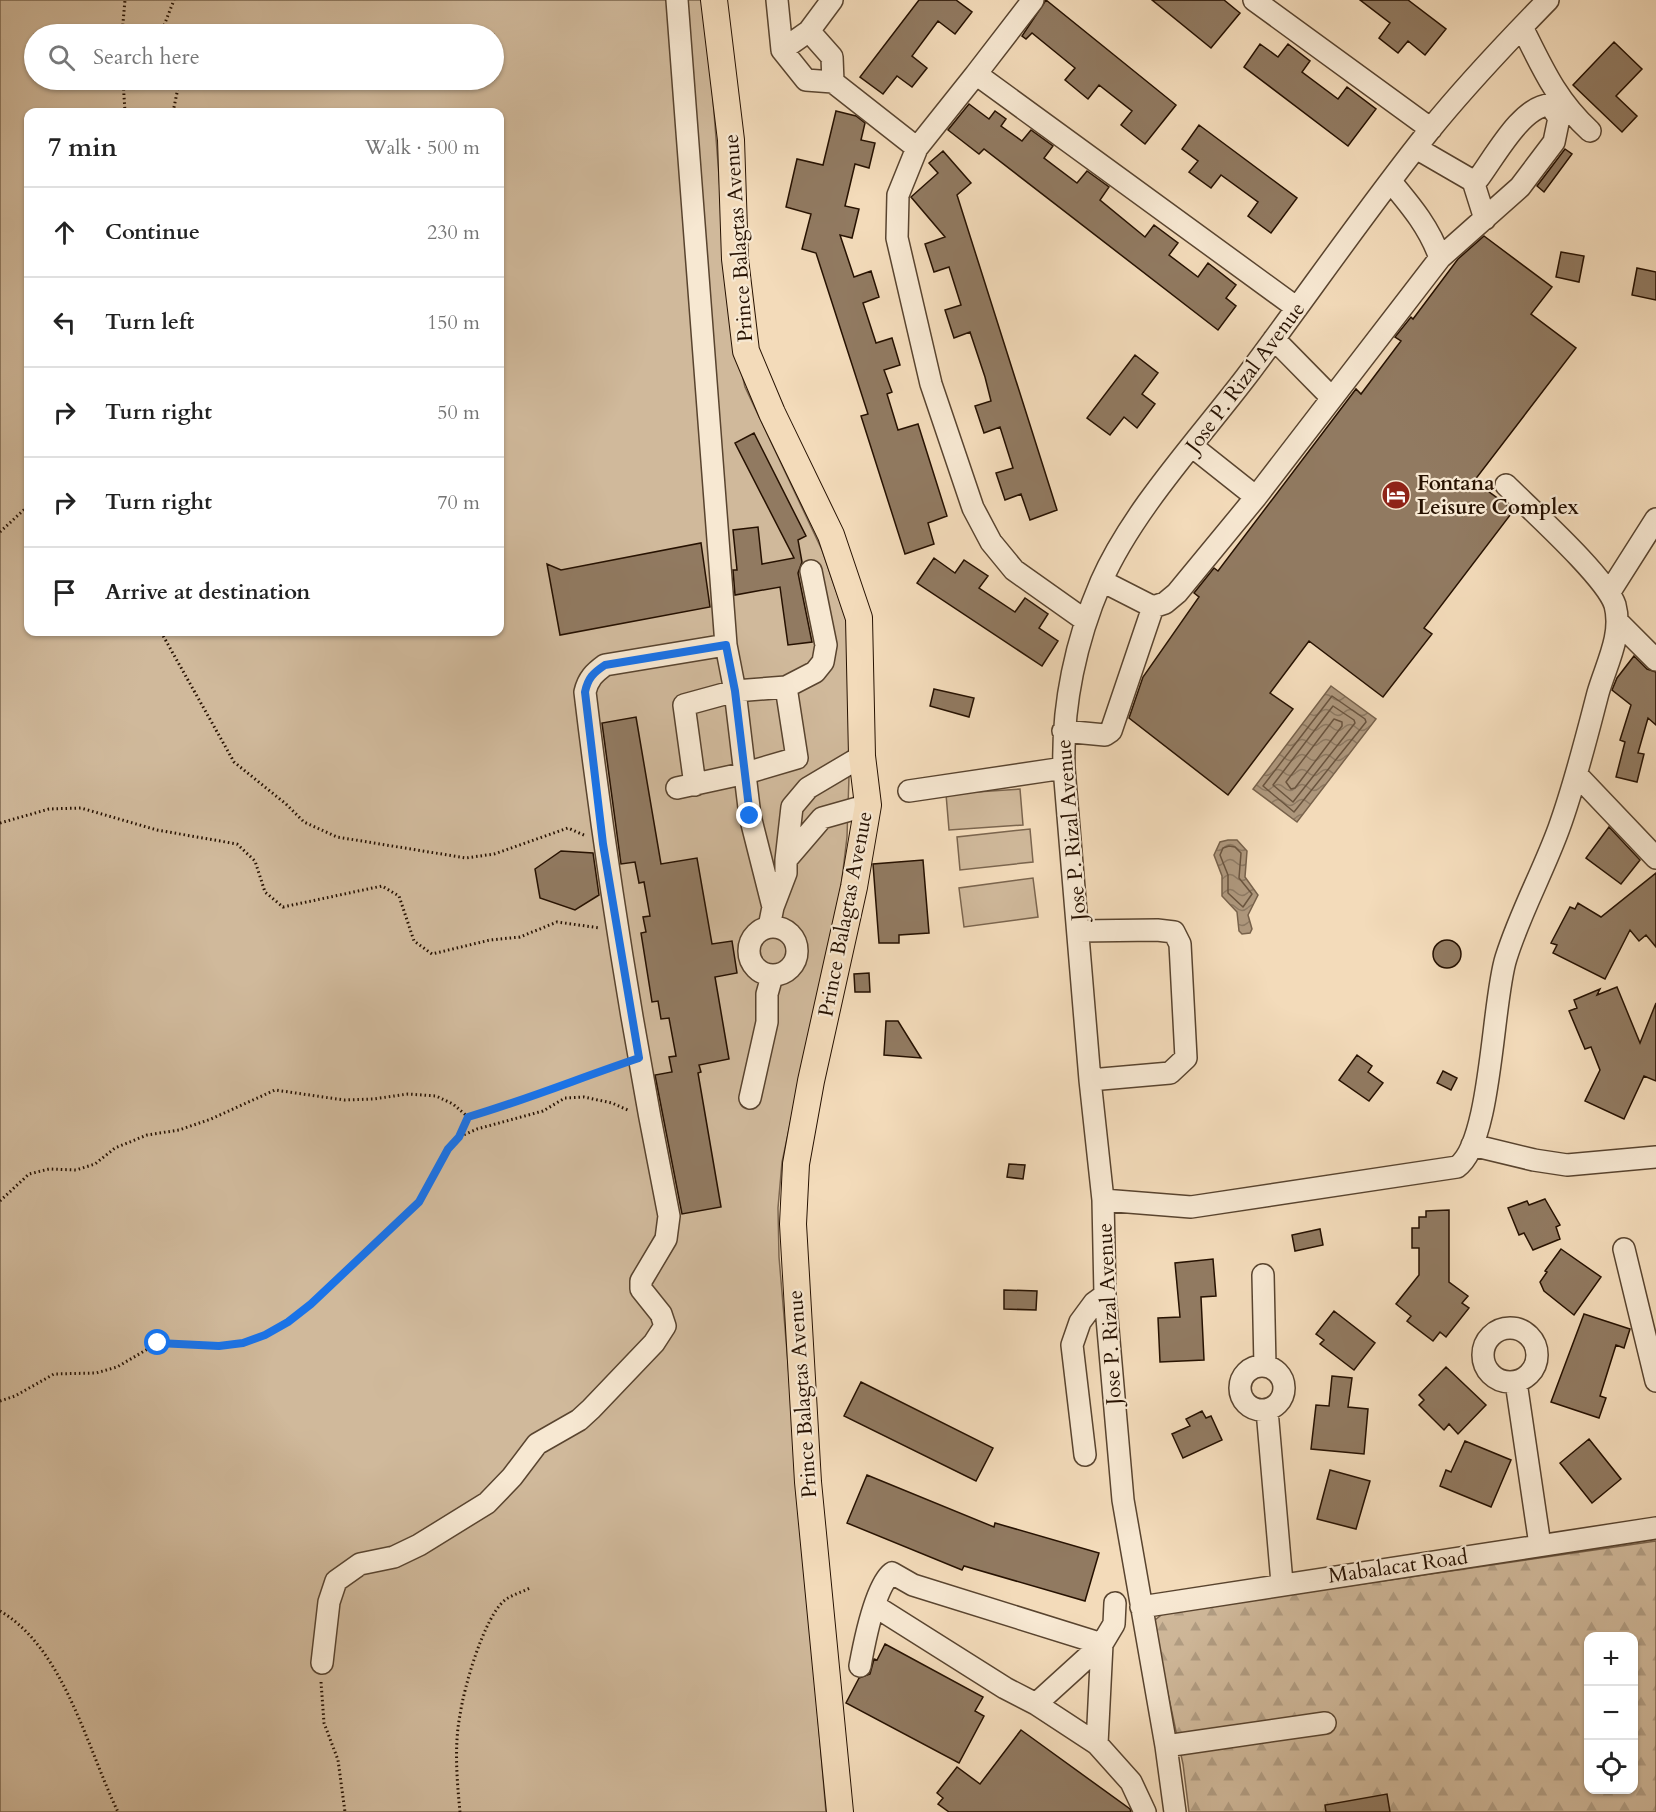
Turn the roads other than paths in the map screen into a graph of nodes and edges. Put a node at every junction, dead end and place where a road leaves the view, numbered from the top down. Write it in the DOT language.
graph roads {
  1 [pos="677,0"];
  2 [pos="714,0"];
  3 [pos="777,0"];
  4 [pos="832,0"];
  5 [pos="1033,0"];
  6 [pos="1254,0"];
  7 [pos="1548,0"];
  8 [pos="1522,27"];
  9 [pos="809,31"];
  10 [pos="782,50"];
  11 [pos="976,74"];
  12 [pos="833,82"];
  13 [pos="1431,129"];
  14 [pos="1590,130"];
  15 [pos="917,148"];
  16 [pos="1416,148"];
  17 [pos="1473,181"];
  18 [pos="1391,182"];
  19 [pos="1485,219"];
  20 [pos="1440,258"];
  21 [pos="1297,308"];
  22 [pos="1274,339"];
  23 [pos="1332,398"];
  24 [pos="1193,447"];
  25 [pos="1506,485"];
  26 [pos="1256,497"];
  27 [pos="1656,519"];
  28 [pos="812,571"];
  29 [pos="1102,581"];
  30 [pos="1609,593"];
  31 [pos="1153,607"];
  32 [pos="1086,621"];
  33 [pos="1617,621"];
  34 [pos="726,645"];
  35 [pos="1656,660"];
  36 [pos="786,687"];
  37 [pos="735,691"];
  38 [pos="1062,731"];
  39 [pos="862,756"];
  40 [pos="1064,768"];
  41 [pos="746,773"];
  42 [pos="1577,775"];
  43 [pos="909,791"];
  44 [pos="868,806"];
  45 [pos="1656,858"];
  46 [pos="786,860"];
  47 [pos="771,917"];
  48 [pos="1079,931"];
  49 [pos="772,976"];
  50 [pos="1090,1080"];
  51 [pos="750,1098"];
  52 [pos="1472,1145"];
  53 [pos="1656,1157"];
  54 [pos="1103,1200"];
  55 [pos="1624,1249"];
  56 [pos="1263,1275"];
  57 [pos="1105,1295"];
  58 [pos="1265,1366"];
  59 [pos="1656,1381"];
  60 [pos="1516,1382"];
  61 [pos="1267,1410"];
  62 [pos="1085,1455"];
  63 [pos="1656,1528"];
  64 [pos="1540,1545"];
  65 [pos="1282,1583"];
  66 [pos="1116,1603"];
  67 [pos="875,1606"];
  68 [pos="1141,1607"];
  69 [pos="1102,1644"];
  70 [pos="322,1663"];
  71 [pos="860,1666"];
  72 [pos="1036,1704"];
  73 [pos="1325,1723"];
  74 [pos="1097,1744"];
  75 [pos="1166,1746"];
  76 [pos="840,1812"];
  77 [pos="1145,1812"];
  78 [pos="1175,1812"];
  1 -- 34 [label="street"];
  2 -- 39 [label="main road, Prince Balagtas Avenue"];
  3 -- 10 [label="street"];
  4 -- 9 [label="street"];
  5 -- 11 [label="street"];
  6 -- 13 [label="street"];
  7 -- 8 [label="street, Jose P. Rizal Avenue"];
  8 -- 13 [label="street, Jose P. Rizal Avenue"];
  8 -- 14 [label="street"];
  9 -- 10 [label="street"];
  9 -- 12 [label="street"];
  10 -- 12 [label="street"];
  11 -- 15 [label="street"];
  11 -- 21 [label="street"];
  12 -- 15 [label="street"];
  13 -- 16 [label="street, Jose P. Rizal Avenue"];
  15 -- 32 [label="street"];
  16 -- 17 [label="street"];
  16 -- 18 [label="street, Jose P. Rizal Avenue"];
  17 -- 19 [label="street"];
  17 -- 19 [label="street"];
  18 -- 20 [label="street"];
  18 -- 21 [label="street, Jose P. Rizal Avenue"];
  19 -- 20 [label="street"];
  20 -- 23 [label="street"];
  21 -- 22 [label="street, Jose P. Rizal Avenue"];
  22 -- 23 [label="street"];
  22 -- 24 [label="street, Jose P. Rizal Avenue"];
  23 -- 26 [label="street"];
  24 -- 26 [label="street"];
  24 -- 29 [label="street, Jose P. Rizal Avenue"];
  25 -- 30 [label="street"];
  26 -- 31 [label="street"];
  27 -- 30 [label="street"];
  28 -- 36 [label="street"];
  29 -- 31 [label="street"];
  29 -- 32 [label="street, Jose P. Rizal Avenue"];
  30 -- 33 [label="street"];
  31 -- 38 [label="street"];
  32 -- 38 [label="street, Jose P. Rizal Avenue"];
  33 -- 35 [label="street"];
  33 -- 42 [label="street"];
  34 -- 37 [label="street"];
  34 -- 70 [label="street"];
  36 -- 37 [label="street"];
  36 -- 41 [label="street"];
  37 -- 41 [label="street"];
  37 -- 41 [label="street"];
  38 -- 40 [label="street, Jose P. Rizal Avenue"];
  39 -- 44 [label="main road, Prince Balagtas Avenue"];
  39 -- 46 [label="street"];
  40 -- 43 [label="street"];
  40 -- 48 [label="street, Jose P. Rizal Avenue"];
  41 -- 47 [label="street"];
  42 -- 45 [label="street"];
  42 -- 52 [label="street"];
  44 -- 46 [label="street"];
  44 -- 76 [label="main road, Prince Balagtas Avenue"];
  46 -- 47 [label="street"];
  47 -- 49 [label="street"];
  47 -- 49 [label="street"];
  48 -- 50 [label="street, Jose P. Rizal Avenue"];
  48 -- 50 [label="street"];
  49 -- 51 [label="street"];
  50 -- 54 [label="street, Jose P. Rizal Avenue"];
  52 -- 53 [label="street"];
  52 -- 54 [label="street"];
  54 -- 57 [label="street, Jose P. Rizal Avenue"];
  55 -- 59 [label="street"];
  56 -- 58 [label="street"];
  57 -- 62 [label="street"];
  57 -- 68 [label="street, Jose P. Rizal Avenue"];
  58 -- 61 [label="street"];
  58 -- 61 [label="street"];
  60 -- 64 [label="street"];
  61 -- 65 [label="street"];
  63 -- 64 [label="street, Mabalacat Road"];
  64 -- 65 [label="street, Mabalacat Road"];
  65 -- 68 [label="street, Mabalacat Road"];
  66 -- 69 [label="street"];
  67 -- 69 [label="street"];
  67 -- 71 [label="street"];
  67 -- 72 [label="street"];
  68 -- 75 [label="street, Jose P. Rizal Avenue"];
  69 -- 72 [label="street"];
  69 -- 74 [label="street"];
  72 -- 74 [label="street"];
  73 -- 75 [label="street"];
  74 -- 77 [label="street"];
  75 -- 78 [label="street, Jose P. Rizal Avenue"];
}
